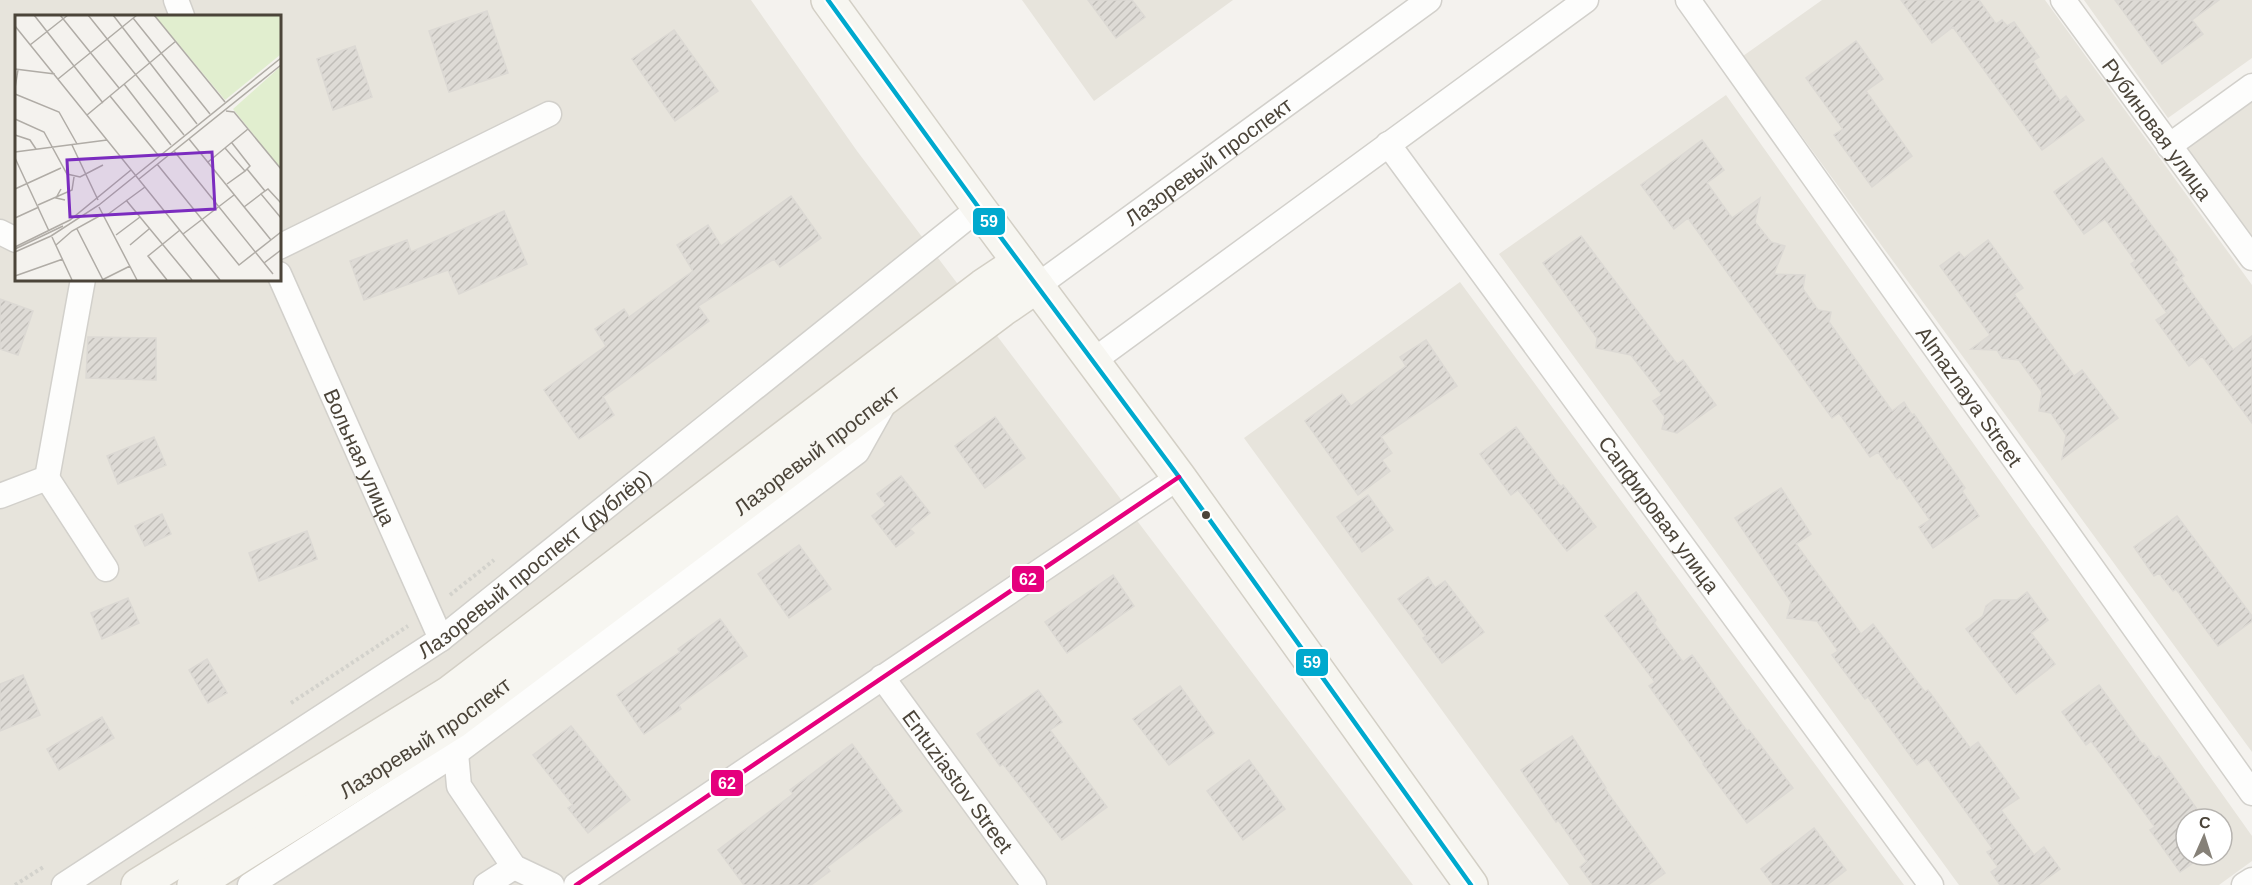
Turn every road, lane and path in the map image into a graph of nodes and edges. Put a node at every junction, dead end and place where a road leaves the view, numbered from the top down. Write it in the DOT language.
graph roads {
  1 [pos="176,0"];
  2 [pos="828,0"];
  3 [pos="1586,0"];
  4 [pos="1688,0"];
  5 [pos="2063,0"];
  6 [pos="1417,3"];
  7 [pos="182,15"];
  8 [pos="2252,86"];
  9 [pos="549,114"];
  10 [pos="1388,144"];
  11 [pos="2169,147"];
  12 [pos="979,208"];
  13 [pos="0,232"];
  14 [pos="15,240"];
  15 [pos="280,247"];
  16 [pos="2252,258"];
  17 [pos="1028,274"];
  18 [pos="280,276"];
  19 [pos="83,280"];
  20 [pos="1093,361"];
  21 [pos="889,394"];
  22 [pos="1179,477"];
  23 [pos="47,478"];
  24 [pos="0,496"];
  25 [pos="503,553"];
  26 [pos="106,569"];
  27 [pos="429,612"];
  28 [pos="441,639"];
  29 [pos="882,677"];
  30 [pos="281,710"];
  31 [pos="456,753"];
  32 [pos="2252,793"];
  33 [pos="55,859"];
  34 [pos="514,867"];
  35 [pos="2252,880"];
  36 [pos="15,885"];
  37 [pos="64,885"];
  38 [pos="138,885"];
  39 [pos="194,885"];
  40 [pos="250,885"];
  41 [pos="486,885"];
  42 [pos="552,885"];
  43 [pos="576,885"];
  44 [pos="1034,885"];
  45 [pos="1471,885"];
  46 [pos="1931,885"];
  47 [pos="2244,885"];
  1 -- 7 [label="street"];
  2 -- 12 [label="street"];
  3 -- 10 [label="street"];
  4 -- 32 [label="street, Almaznaya Street"];
  5 -- 11 [label="street, Рубиновая улица"];
  6 -- 17 [label="street, Лазоревый проспект"];
  8 -- 11 [label="street"];
  9 -- 15 [label="street"];
  10 -- 20 [label="street"];
  10 -- 46 [label="street, Сапфировая улица"];
  11 -- 16 [label="street, Рубиновая улица"];
  12 -- 17 [label="street"];
  12 -- 28 [label="street, Лазоревый проспект (дублёр)"];
  13 -- 14 [label="street"];
  17 -- 20 [label="street"];
  17 -- 21 [label="street, Лазоревый проспект"];
  17 -- 38 [label="street, Лазоревый проспект"];
  18 -- 27 [label="street, Вольная улица"];
  19 -- 23 [label="street"];
  20 -- 22 [label="street"];
  21 -- 31 [label="street"];
  21 -- 39 [label="street, Лазоревый проспект"];
  22 -- 29 [label="street"];
  22 -- 45 [label="street"];
  23 -- 24 [label="street"];
  23 -- 26 [label="street"];
  25 -- 27 [label="path"];
  27 -- 28 [label="street, Вольная улица"];
  27 -- 30 [label="path"];
  28 -- 37 [label="street, Лазоревый проспект (дублёр)"];
  29 -- 43 [label="street"];
  29 -- 44 [label="street, Entuziastov Street"];
  31 -- 34 [label="street"];
  31 -- 40 [label="street"];
  33 -- 36 [label="path"];
  34 -- 41 [label="street"];
  34 -- 42 [label="street"];
  35 -- 47 [label="street"];
}
